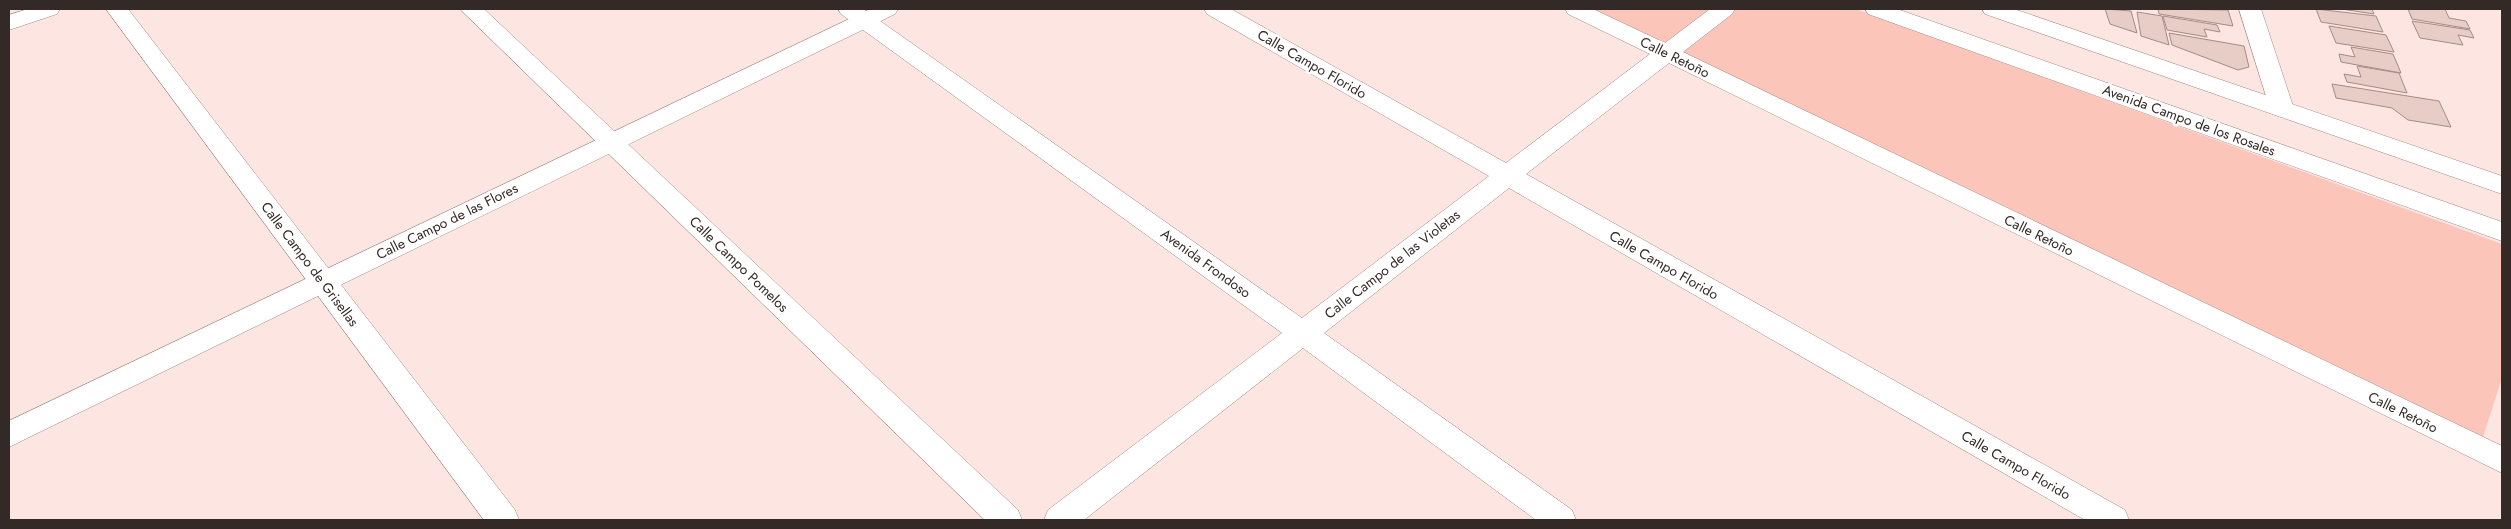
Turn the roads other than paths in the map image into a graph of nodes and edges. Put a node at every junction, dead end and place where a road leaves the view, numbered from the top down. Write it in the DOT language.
graph roads {
  1 [pos="49,9"];
  2 [pos="117,9"];
  3 [pos="472,9"];
  4 [pos="1216,9"];
  5 [pos="1576,9"];
  6 [pos="1724,9"];
  7 [pos="1876,9"];
  8 [pos="1993,9"];
  9 [pos="2250,9"];
  10 [pos="867,12"];
  11 [pos="9,23"];
  12 [pos="1666,53"];
  13 [pos="2282,109"];
  14 [pos="611,142"];
  15 [pos="1507,176"];
  16 [pos="2502,185"];
  17 [pos="2502,232"];
  18 [pos="324,282"];
  19 [pos="1303,333"];
  20 [pos="9,435"];
  21 [pos="2502,460"];
  22 [pos="503,520"];
  23 [pos="1006,520"];
  24 [pos="1060,520"];
  25 [pos="1560,520"];
  26 [pos="2113,520"];
  1 -- 11 [label="street"];
  2 -- 18 [label="street, Calle Campo de Grisellas"];
  3 -- 14 [label="street, Calle Campo Pomelos"];
  4 -- 15 [label="street, Calle Campo Florido"];
  5 -- 12 [label="street, Calle Retoño"];
  6 -- 12 [label="street, Calle Campo de las Violetas"];
  7 -- 17 [label="street, Avenida Campo de los Rosales"];
  8 -- 13 [label="street"];
  9 -- 13 [label="street"];
  10 -- 14 [label="street, Calle Campo de las Flores"];
  10 -- 19 [label="street, Avenida Frondoso"];
  12 -- 15 [label="street, Calle Campo de las Violetas"];
  12 -- 21 [label="street, Calle Retoño"];
  13 -- 16 [label="street"];
  14 -- 18 [label="street, Calle Campo de las Flores"];
  14 -- 23 [label="street, Calle Campo Pomelos"];
  15 -- 19 [label="street, Calle Campo de las Violetas"];
  15 -- 26 [label="street, Calle Campo Florido"];
  18 -- 20 [label="street, Calle Campo de las Flores"];
  18 -- 22 [label="street, Calle Campo de Grisellas"];
  19 -- 24 [label="street, Calle Campo de las Violetas"];
  19 -- 25 [label="street, Avenida Frondoso"];
}
